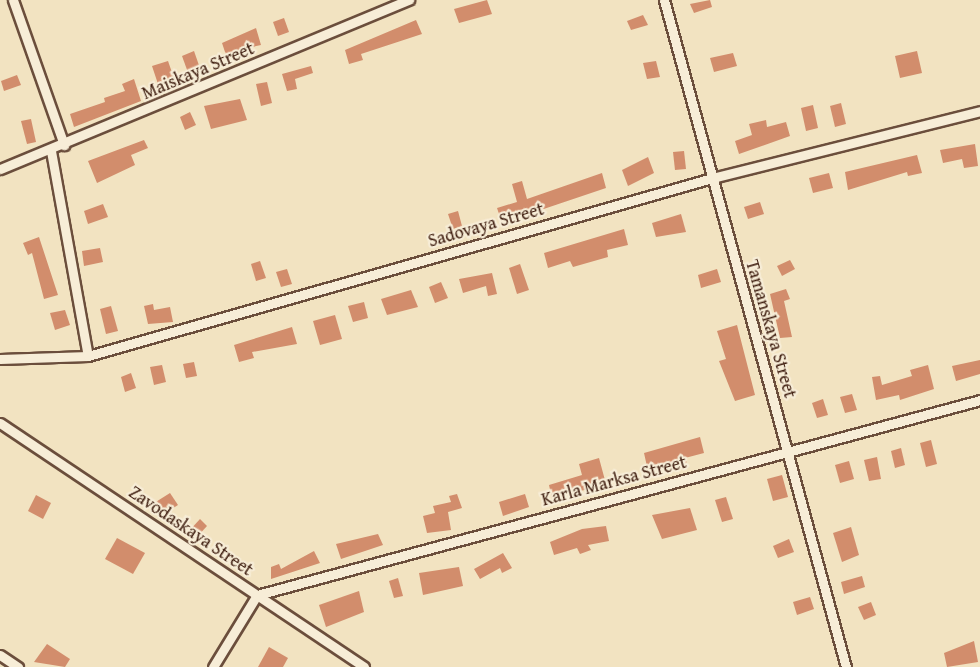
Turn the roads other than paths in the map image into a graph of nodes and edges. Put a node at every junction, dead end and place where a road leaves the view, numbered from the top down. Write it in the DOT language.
graph roads {
  1 [pos="13,0"];
  2 [pos="409,0"];
  3 [pos="664,0"];
  4 [pos="980,111"];
  5 [pos="64,146"];
  6 [pos="51,151"];
  7 [pos="0,169"];
  8 [pos="711,178"];
  9 [pos="88,356"];
  10 [pos="0,359"];
  11 [pos="980,400"];
  12 [pos="0,423"];
  13 [pos="789,450"];
  14 [pos="257,595"];
  15 [pos="0,655"];
  16 [pos="18,667"];
  17 [pos="213,667"];
  18 [pos="364,667"];
  19 [pos="846,667"];
  1 -- 5 [label="street"];
  2 -- 5 [label="street, Maiskaya Street"];
  3 -- 8 [label="street, Tamanskaya Street"];
  4 -- 8 [label="street, Sadovaya Street"];
  5 -- 6 [label="street, Maiskaya Street"];
  6 -- 7 [label="street, Maiskaya Street"];
  6 -- 9 [label="street"];
  8 -- 9 [label="street, Sadovaya Street"];
  8 -- 13 [label="street, Tamanskaya Street"];
  9 -- 10 [label="street, Sadovaya Street"];
  11 -- 13 [label="street, Karla Marksa Street"];
  12 -- 14 [label="street, Zavodaskaya Street"];
  13 -- 14 [label="street, Karla Marksa Street"];
  13 -- 19 [label="street, Tamanskaya Street"];
  14 -- 17 [label="street"];
  14 -- 18 [label="street, Zavodaskaya Street"];
  15 -- 16 [label="street"];
}
